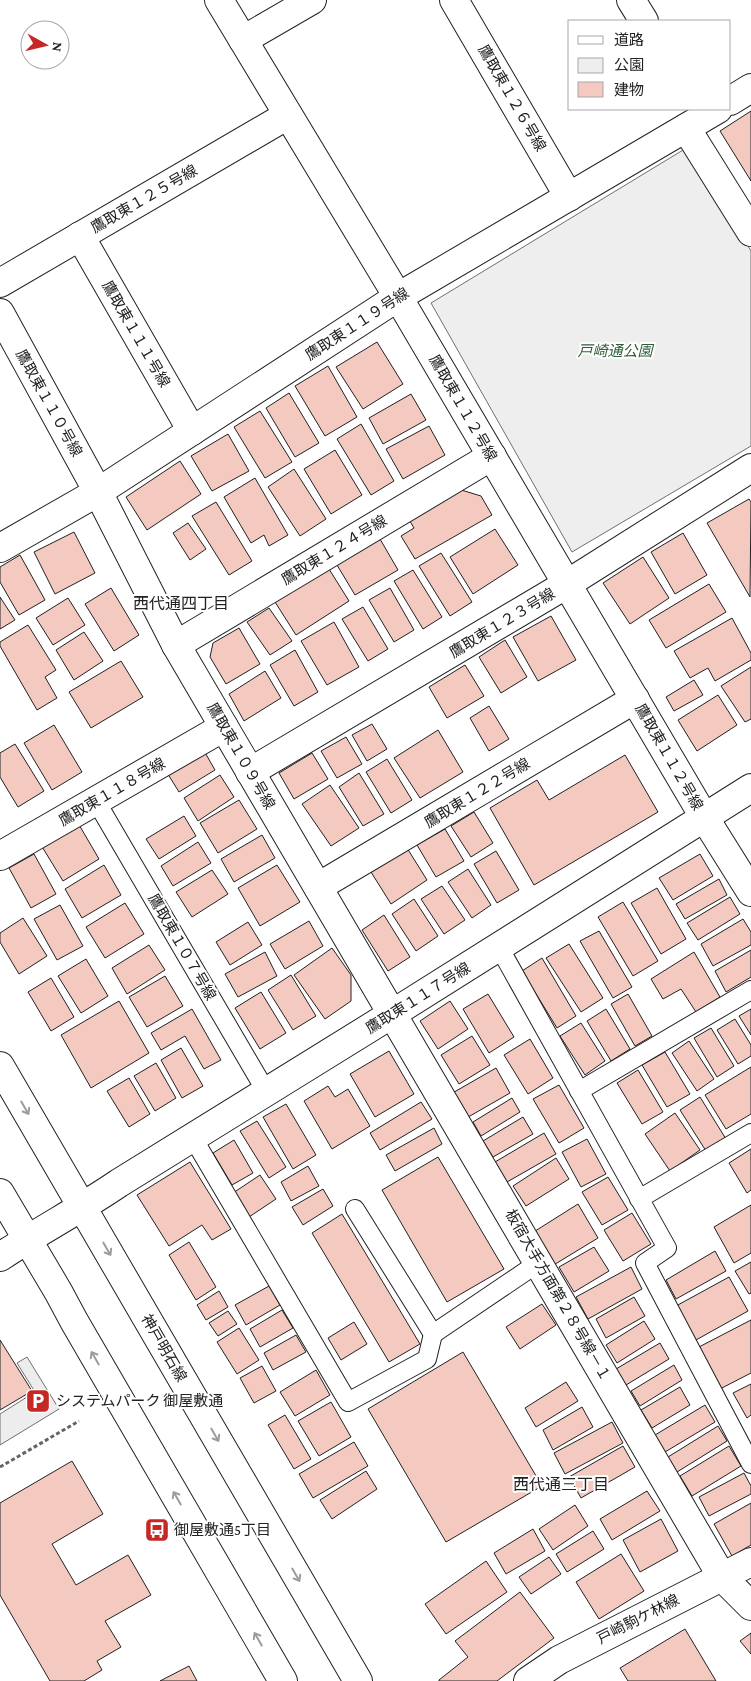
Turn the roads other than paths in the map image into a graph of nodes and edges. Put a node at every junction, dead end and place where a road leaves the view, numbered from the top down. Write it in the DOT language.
graph roads {
  1 [pos="219,0"];
  2 [pos="312,0"];
  3 [pos="454,0"];
  4 [pos="631,0"];
  5 [pos="643,20"];
  6 [pos="243,40"];
  7 [pos="751,88"];
  8 [pos="731,101"];
  9 [pos="288,115"];
  10 [pos="701,116"];
  11 [pos="569,197"];
  12 [pos="751,232"];
  13 [pos="80,236"];
  14 [pos="0,283"];
  15 [pos="398,297"];
  16 [pos="0,313"];
  17 [pos="192,431"];
  18 [pos="492,456"];
  19 [pos="751,468"];
  20 [pos="98,492"];
  21 [pos="0,548"];
  22 [pos="568,584"];
  23 [pos="176,645"];
  24 [pos="635,699"];
  25 [pos="224,727"];
  26 [pos="250,772"];
  27 [pos="751,788"];
  28 [pos="96,801"];
  29 [pos="704,817"];
  30 [pos="0,856"];
  31 [pos="318,888"];
  32 [pos="751,892"];
  33 [pos="499,947"];
  34 [pos="751,990"];
  35 [pos="392,1014"];
  36 [pos="0,1066"];
  37 [pos="579,1091"];
  38 [pos="267,1093"];
  39 [pos="751,1133"];
  40 [pos="193,1138"];
  41 [pos="0,1194"];
  42 [pos="639,1199"];
  43 [pos="83,1207"];
  44 [pos="355,1209"];
  45 [pos="28,1238"];
  46 [pos="0,1256"];
  47 [pos="538,1263"];
  48 [pos="433,1334"];
  49 [pos="751,1464"];
  50 [pos="751,1562"];
  51 [pos="722,1577"];
  52 [pos="751,1606"];
  53 [pos="283,1681"];
  54 [pos="358,1681"];
  55 [pos="528,1681"];
  1 -- 6 [label="street, 鷹取東１１２号線"];
  2 -- 6 [label="street"];
  3 -- 11 [label="street, 鷹取東１２６号線"];
  4 -- 5 [label="street"];
  6 -- 9 [label="street, 鷹取東１１２号線"];
  7 -- 8 [label="street"];
  9 -- 13 [label="street, 鷹取東１２５号線"];
  9 -- 15 [label="street, 鷹取東１１２号線"];
  10 -- 11 [label="street, 鷹取東１１９号線"];
  10 -- 12 [label="street"];
  11 -- 15 [label="street, 鷹取東１１９号線"];
  13 -- 14 [label="street, 鷹取東１２５号線"];
  13 -- 17 [label="street, 鷹取東１１１号線"];
  15 -- 17 [label="street, 鷹取東１１９号線"];
  15 -- 18 [label="street, 鷹取東１１２号線"];
  16 -- 20 [label="street, 鷹取東１１０号線"];
  17 -- 20 [label="street, 鷹取東１１９号線"];
  18 -- 22 [label="street, 鷹取東１１２号線"];
  18 -- 23 [label="street, 鷹取東１２４号線"];
  19 -- 22 [label="street, 鷹取東１２３号線"];
  20 -- 21 [label="street, 鷹取東１１９号線"];
  20 -- 23 [label="street, 鷹取東１０９号線"];
  22 -- 24 [label="street, 鷹取東１１２号線"];
  22 -- 26 [label="street, 鷹取東１２３号線"];
  23 -- 25 [label="street, 鷹取東１０９号線"];
  24 -- 29 [label="street, 鷹取東１１２号線"];
  24 -- 31 [label="street, 鷹取東１２２号線"];
  25 -- 26 [label="street, 鷹取東１０９号線"];
  25 -- 28 [label="street, 鷹取東１１８号線"];
  26 -- 31 [label="street, 鷹取東１０９号線"];
  27 -- 29 [label="street, 鷹取東１１７号線"];
  28 -- 30 [label="street, 鷹取東１１８号線"];
  28 -- 38 [label="lane, 鷹取東１０７号線"];
  29 -- 32 [label="street, 鷹取東１１２号線"];
  29 -- 33 [label="street, 鷹取東１１７号線"];
  31 -- 35 [label="street, 鷹取東１０９号線"];
  33 -- 35 [label="street, 鷹取東１１７号線"];
  33 -- 37 [label="lane"];
  34 -- 37 [label="lane"];
  35 -- 38 [label="street, 鷹取東１１７号線"];
  35 -- 47 [label="street, 板宿大手方面第２８号線－１"];
  36 -- 43 [label="street, 神戸明石線, one-way"];
  37 -- 42 [label="lane"];
  38 -- 40 [label="street, 鷹取東１１７号線"];
  39 -- 42 [label="lane"];
  40 -- 43 [label="street, 鷹取東１１７号線"];
  40 -- 48 [label="lane"];
  41 -- 45 [label="street"];
  42 -- 49 [label="lane"];
  43 -- 45 [label="street, 鷹取東１１７号線"];
  43 -- 54 [label="street, 神戸明石線, one-way"];
  44 -- 48 [label="lane"];
  45 -- 46 [label="street, 鷹取東１１７号線"];
  53 -- 45 [label="street, one-way"];
  47 -- 48 [label="lane"];
  47 -- 51 [label="street, 板宿大手方面第２８号線－１"];
  50 -- 51 [label="street, 戸崎駒ケ林線"];
  51 -- 52 [label="street, 板宿大手方面第２８号線－１"];
  51 -- 55 [label="street, 戸崎駒ケ林線"];
}
